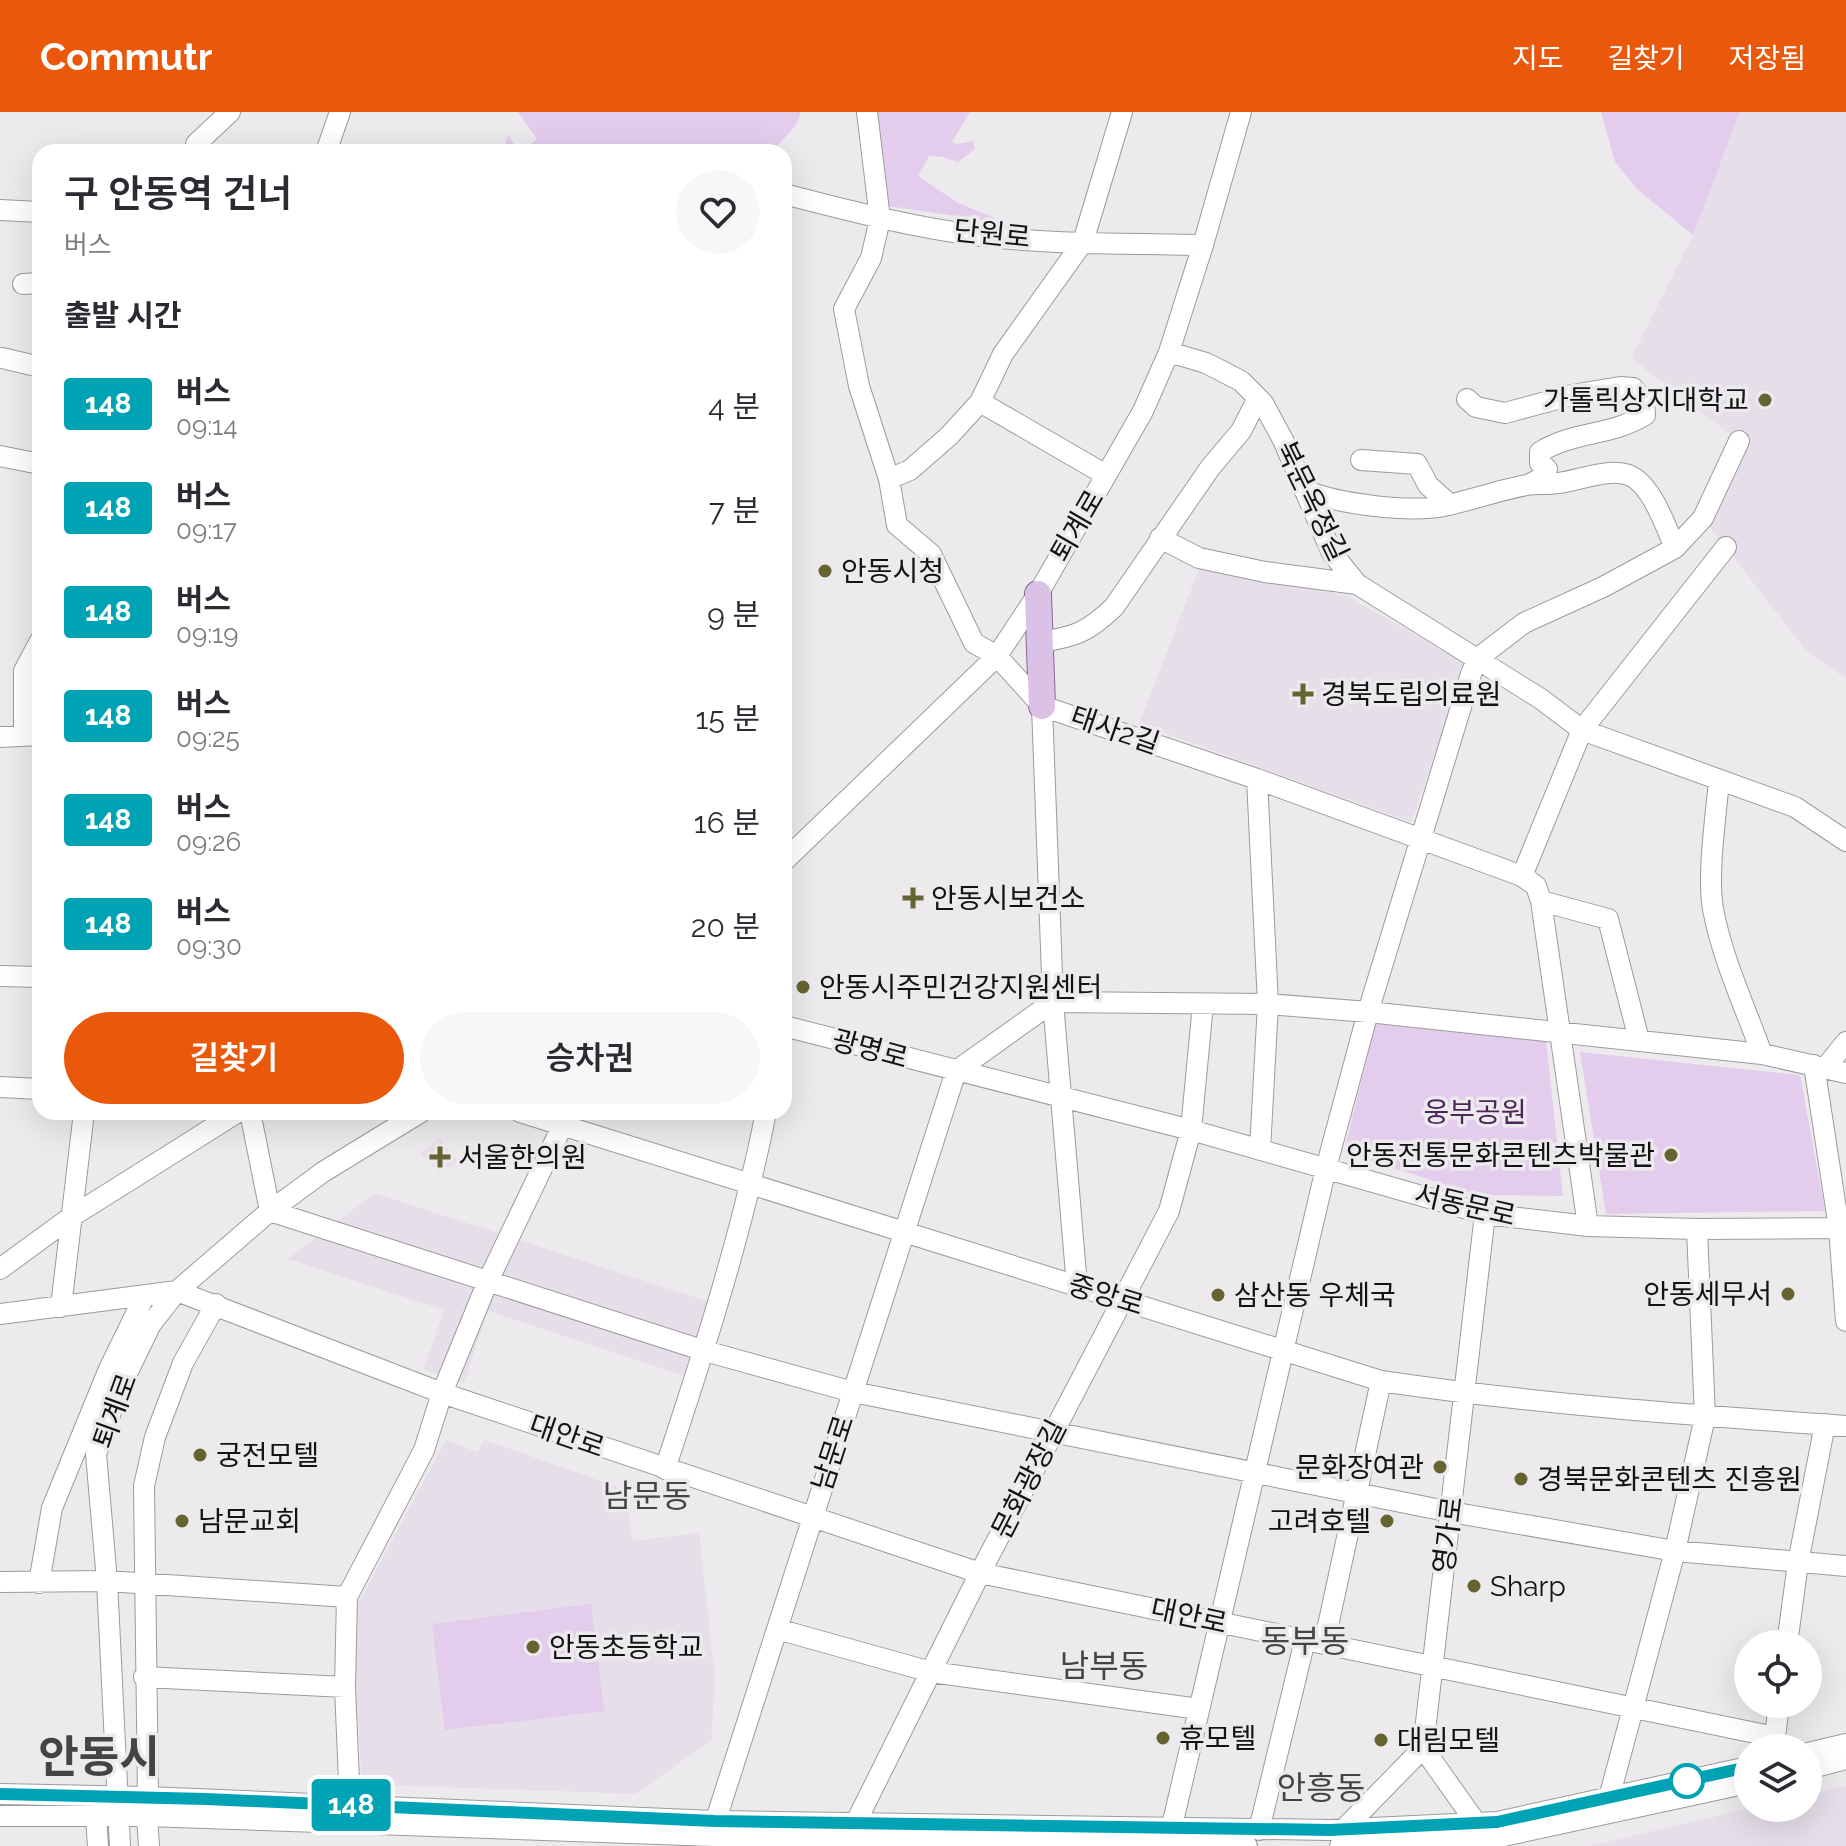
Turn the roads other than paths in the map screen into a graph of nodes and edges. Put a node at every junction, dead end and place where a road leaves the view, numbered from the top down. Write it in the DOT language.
graph roads {
  1 [pos="230,112"];
  2 [pos="340,112"];
  3 [pos="867,112"];
  4 [pos="1122,112"];
  5 [pos="1241,112"];
  6 [pos="196,144"];
  7 [pos="329,144"];
  8 [pos="792,196"];
  9 [pos="0,210"];
  10 [pos="32,212"];
  11 [pos="880,219"];
  12 [pos="1083,242"];
  13 [pos="1203,245"];
  14 [pos="1169,352"];
  15 [pos="2,358"];
  16 [pos="32,365"];
  17 [pos="1258,398"];
  18 [pos="1467,399"];
  19 [pos="980,402"];
  20 [pos="1739,441"];
  21 [pos="0,456"];
  22 [pos="1361,460"];
  23 [pos="32,462"];
  24 [pos="1106,475"];
  25 [pos="889,479"];
  26 [pos="1530,484"];
  27 [pos="1304,490"];
  28 [pos="1449,504"];
  29 [pos="1160,538"];
  30 [pos="1726,547"];
  31 [pos="1675,548"];
  32 [pos="1357,584"];
  33 [pos="1038,594"];
  34 [pos="1040,642"];
  35 [pos="32,656"];
  36 [pos="997,656"];
  37 [pos="1477,659"];
  38 [pos="1042,706"];
  39 [pos="1582,730"];
  40 [pos="32,735"];
  41 [pos="0,737"];
  42 [pos="1257,779"];
  43 [pos="1719,780"];
  44 [pos="1421,839"];
  45 [pos="1846,841"];
  46 [pos="792,853"];
  47 [pos="1522,876"];
  48 [pos="1541,901"];
  49 [pos="0,976"];
  50 [pos="32,977"];
  51 [pos="1053,1002"];
  52 [pos="1203,1004"];
  53 [pos="1268,1004"];
  54 [pos="1368,1012"];
  55 [pos="792,1028"];
  56 [pos="1560,1031"];
  57 [pos="1639,1040"];
  58 [pos="1846,1042"];
  59 [pos="1762,1054"];
  60 [pos="1829,1068"];
  61 [pos="956,1071"];
  62 [pos="0,1087"];
  63 [pos="32,1089"];
  64 [pos="1061,1097"];
  65 [pos="83,1120"];
  66 [pos="225,1120"];
  67 [pos="252,1120"];
  68 [pos="408,1120"];
  69 [pos="565,1120"];
  70 [pos="568,1120"];
  71 [pos="764,1120"];
  72 [pos="1191,1130"];
  73 [pos="1260,1150"];
  74 [pos="1326,1168"];
  75 [pos="752,1185"];
  76 [pos="270,1211"];
  77 [pos="1485,1214"];
  78 [pos="71,1217"];
  79 [pos="1588,1226"];
  80 [pos="1844,1227"];
  81 [pos="1697,1229"];
  82 [pos="904,1232"];
  83 [pos="0,1269"];
  84 [pos="488,1281"];
  85 [pos="1077,1286"];
  86 [pos="177,1291"];
  87 [pos="145,1295"];
  88 [pos="1123,1299"];
  89 [pos="216,1304"];
  90 [pos="61,1307"];
  91 [pos="0,1314"];
  92 [pos="1846,1321"];
  93 [pos="705,1351"];
  94 [pos="1283,1351"];
  95 [pos="1381,1381"];
  96 [pos="853,1392"];
  97 [pos="442,1393"];
  98 [pos="1465,1394"];
  99 [pos="1705,1417"];
  100 [pos="1825,1424"];
  101 [pos="1846,1426"];
  102 [pos="1053,1433"];
  103 [pos="665,1469"];
  104 [pos="1255,1472"];
  105 [pos="1357,1493"];
  106 [pos="1451,1512"];
  107 [pos="813,1516"];
  108 [pos="1675,1551"];
  109 [pos="1798,1563"];
  110 [pos="1846,1566"];
  111 [pos="980,1573"];
  112 [pos="107,1581"];
  113 [pos="0,1582"];
  114 [pos="39,1583"];
  115 [pos="144,1583"];
  116 [pos="347,1597"];
  117 [pos="1220,1623"];
  118 [pos="777,1629"];
  119 [pos="1789,1630"];
  120 [pos="1315,1642"];
  121 [pos="1432,1667"];
  122 [pos="931,1672"];
  123 [pos="144,1677"];
  124 [pos="345,1687"];
  125 [pos="1633,1708"];
  126 [pos="1199,1709"];
  127 [pos="1742,1734"];
  128 [pos="1846,1744"];
  129 [pos="1423,1748"];
  130 [pos="1822,1750"];
  131 [pos="1846,1759"];
  132 [pos="1822,1765"];
  133 [pos="1734,1770"];
  134 [pos="1734,1786"];
  135 [pos="0,1794"];
  136 [pos="1609,1798"];
  137 [pos="350,1805"];
  138 [pos="118,1806"];
  139 [pos="148,1807"];
  140 [pos="0,1816"];
  141 [pos="96,1817"];
  142 [pos="386,1824"];
  143 [pos="855,1824"];
  144 [pos="1171,1830"];
  145 [pos="1480,1831"];
  146 [pos="708,1834"];
  147 [pos="1253,1838"];
  148 [pos="1342,1838"];
  149 [pos="98,1846"];
  150 [pos="120,1846"];
  151 [pos="149,1846"];
  152 [pos="388,1846"];
  1 -- 6 [label="street"];
  2 -- 7 [label="street"];
  3 -- 11 [label="street"];
  4 -- 12 [label="street"];
  5 -- 13 [label="street, 퇴계로"];
  8 -- 11 [label="street, 단원로"];
  9 -- 10 [label="street"];
  11 -- 12 [label="street, 단원로"];
  11 -- 25 [label="street"];
  12 -- 13 [label="street, 단원로"];
  12 -- 19 [label="street"];
  13 -- 14 [label="street, 퇴계로"];
  14 -- 17 [label="street, 북문옥정길"];
  14 -- 24 [label="street, 퇴계로"];
  15 -- 16 [label="street"];
  17 -- 27 [label="street, 북문옥정길"];
  17 -- 29 [label="street"];
  18 -- 26 [label="street"];
  19 -- 24 [label="street"];
  19 -- 25 [label="street"];
  20 -- 31 [label="street"];
  21 -- 23 [label="street"];
  22 -- 28 [label="street"];
  24 -- 33 [label="street, 퇴계로"];
  25 -- 36 [label="street"];
  26 -- 28 [label="street"];
  26 -- 31 [label="street"];
  27 -- 28 [label="street"];
  27 -- 32 [label="street, 북문옥정길"];
  29 -- 32 [label="street"];
  29 -- 34 [label="street"];
  30 -- 39 [label="street"];
  31 -- 37 [label="street"];
  32 -- 37 [label="street, 북문옥정길"];
  33 -- 34 [label="main road"];
  33 -- 36 [label="street, 퇴계로"];
  34 -- 38 [label="main road"];
  35 -- 40 [label="street"];
  36 -- 38 [label="street"];
  36 -- 46 [label="street, 퇴계로"];
  37 -- 39 [label="street, 북문옥정길"];
  37 -- 44 [label="street"];
  38 -- 42 [label="street, 태사2길"];
  38 -- 51 [label="street, 태사2길"];
  39 -- 43 [label="street, 북문옥정길"];
  39 -- 47 [label="street"];
  40 -- 41 [label="street"];
  42 -- 44 [label="street, 태사2길"];
  42 -- 53 [label="street"];
  43 -- 45 [label="street, 북문옥정길"];
  43 -- 59 [label="street"];
  44 -- 47 [label="street, 태사2길"];
  44 -- 54 [label="street"];
  47 -- 48 [label="street"];
  48 -- 56 [label="street"];
  48 -- 57 [label="street"];
  49 -- 50 [label="street"];
  51 -- 52 [label="street"];
  51 -- 61 [label="street"];
  51 -- 64 [label="street, 태사2길"];
  52 -- 53 [label="street"];
  52 -- 72 [label="street, 문화광장길"];
  53 -- 54 [label="street"];
  53 -- 73 [label="street"];
  54 -- 56 [label="street"];
  54 -- 74 [label="street"];
  55 -- 61 [label="street, 광명로"];
  56 -- 57 [label="street"];
  56 -- 79 [label="street"];
  57 -- 59 [label="street"];
  58 -- 60 [label="street"];
  59 -- 60 [label="street"];
  60 -- 80 [label="street"];
  61 -- 64 [label="street, 서동문로"];
  61 -- 82 [label="street, 남문로"];
  62 -- 63 [label="street"];
  64 -- 72 [label="street, 서동문로"];
  64 -- 85 [label="street, 태사2길"];
  65 -- 78 [label="street"];
  66 -- 78 [label="street"];
  67 -- 76 [label="street"];
  68 -- 76 [label="street, 퇴계로"];
  69 -- 84 [label="street"];
  70 -- 75 [label="street, 중앙로"];
  71 -- 75 [label="street"];
  72 -- 73 [label="street, 서동문로"];
  72 -- 88 [label="street, 문화광장길"];
  73 -- 74 [label="street, 서동문로"];
  74 -- 77 [label="street, 서동문로"];
  74 -- 94 [label="street"];
  75 -- 82 [label="street, 중앙로"];
  75 -- 93 [label="street"];
  76 -- 84 [label="street"];
  76 -- 86 [label="street, 퇴계로"];
  77 -- 79 [label="street, 서동문로"];
  77 -- 98 [label="street, 영가로"];
  78 -- 83 [label="street"];
  78 -- 90 [label="street"];
  79 -- 81 [label="street, 서동문로"];
  80 -- 81 [label="street, 서동문로"];
  80 -- 92 [label="street"];
  81 -- 99 [label="street"];
  82 -- 85 [label="street, 중앙로"];
  82 -- 96 [label="street, 남문로"];
  84 -- 93 [label="street"];
  84 -- 97 [label="street"];
  85 -- 88 [label="street, 중앙로"];
  86 -- 87 [label="street, 대안로"];
  86 -- 89 [label="street, 대안로"];
  86 -- 112 [label="street, 퇴계로"];
  87 -- 90 [label="street, 대안로"];
  87 -- 114 [label="street"];
  88 -- 94 [label="street, 중앙로"];
  88 -- 102 [label="street, 문화광장길"];
  89 -- 97 [label="street, 대안로"];
  89 -- 115 [label="street"];
  90 -- 91 [label="street, 대안로"];
  93 -- 96 [label="street"];
  93 -- 103 [label="street"];
  94 -- 95 [label="street, 중앙로"];
  94 -- 104 [label="street"];
  95 -- 98 [label="street, 중앙로"];
  95 -- 105 [label="street"];
  96 -- 102 [label="street"];
  96 -- 107 [label="street, 남문로"];
  97 -- 103 [label="street, 대안로"];
  97 -- 116 [label="street"];
  98 -- 99 [label="street, 중앙로"];
  98 -- 106 [label="street, 영가로"];
  99 -- 100 [label="street, 중앙로"];
  99 -- 108 [label="street"];
  100 -- 101 [label="street, 중앙로"];
  100 -- 109 [label="street"];
  102 -- 104 [label="street"];
  102 -- 111 [label="street, 문화광장길"];
  103 -- 107 [label="street, 대안로"];
  104 -- 105 [label="street"];
  104 -- 117 [label="street"];
  105 -- 106 [label="street"];
  105 -- 120 [label="street"];
  106 -- 108 [label="street"];
  106 -- 121 [label="street, 영가로"];
  107 -- 111 [label="street, 대안로"];
  107 -- 118 [label="street, 남문로"];
  108 -- 109 [label="street"];
  108 -- 125 [label="street"];
  109 -- 110 [label="street"];
  109 -- 119 [label="street"];
  111 -- 117 [label="street, 대안로"];
  111 -- 122 [label="street, 문화광장길"];
  112 -- 114 [label="street"];
  112 -- 115 [label="street"];
  112 -- 138 [label="street, 퇴계로"];
  113 -- 114 [label="street"];
  115 -- 116 [label="street"];
  115 -- 123 [label="street"];
  116 -- 124 [label="street"];
  117 -- 120 [label="street, 대안로"];
  117 -- 126 [label="street"];
  118 -- 122 [label="street"];
  118 -- 146 [label="street, 남문로"];
  120 -- 121 [label="street, 대안로"];
  120 -- 147 [label="street"];
  121 -- 125 [label="street, 대안로"];
  121 -- 129 [label="street, 영가로"];
  122 -- 126 [label="street"];
  122 -- 143 [label="street, 문화광장길"];
  123 -- 124 [label="street"];
  123 -- 139 [label="street"];
  124 -- 137 [label="street"];
  125 -- 127 [label="street, 대안로"];
  125 -- 136 [label="street"];
  126 -- 144 [label="street"];
  128 -- 130 [label="street"];
  129 -- 145 [label="street"];
  129 -- 148 [label="street"];
  131 -- 132 [label="street"];
  133 -- 136 [label="street"];
  134 -- 145 [label="street"];
  135 -- 138 [label="street"];
  136 -- 145 [label="street"];
  137 -- 139 [label="street"];
  137 -- 146 [label="street"];
  138 -- 139 [label="street"];
  138 -- 141 [label="street"];
  138 -- 150 [label="street, 퇴계로"];
  139 -- 142 [label="street"];
  139 -- 151 [label="street"];
  140 -- 141 [label="street"];
  141 -- 149 [label="street"];
  142 -- 146 [label="street"];
  142 -- 152 [label="street"];
  143 -- 144 [label="street"];
  143 -- 146 [label="street"];
  144 -- 147 [label="street"];
  145 -- 148 [label="street"];
  146 -- 147 [label="street"];
  147 -- 148 [label="street"];
}
